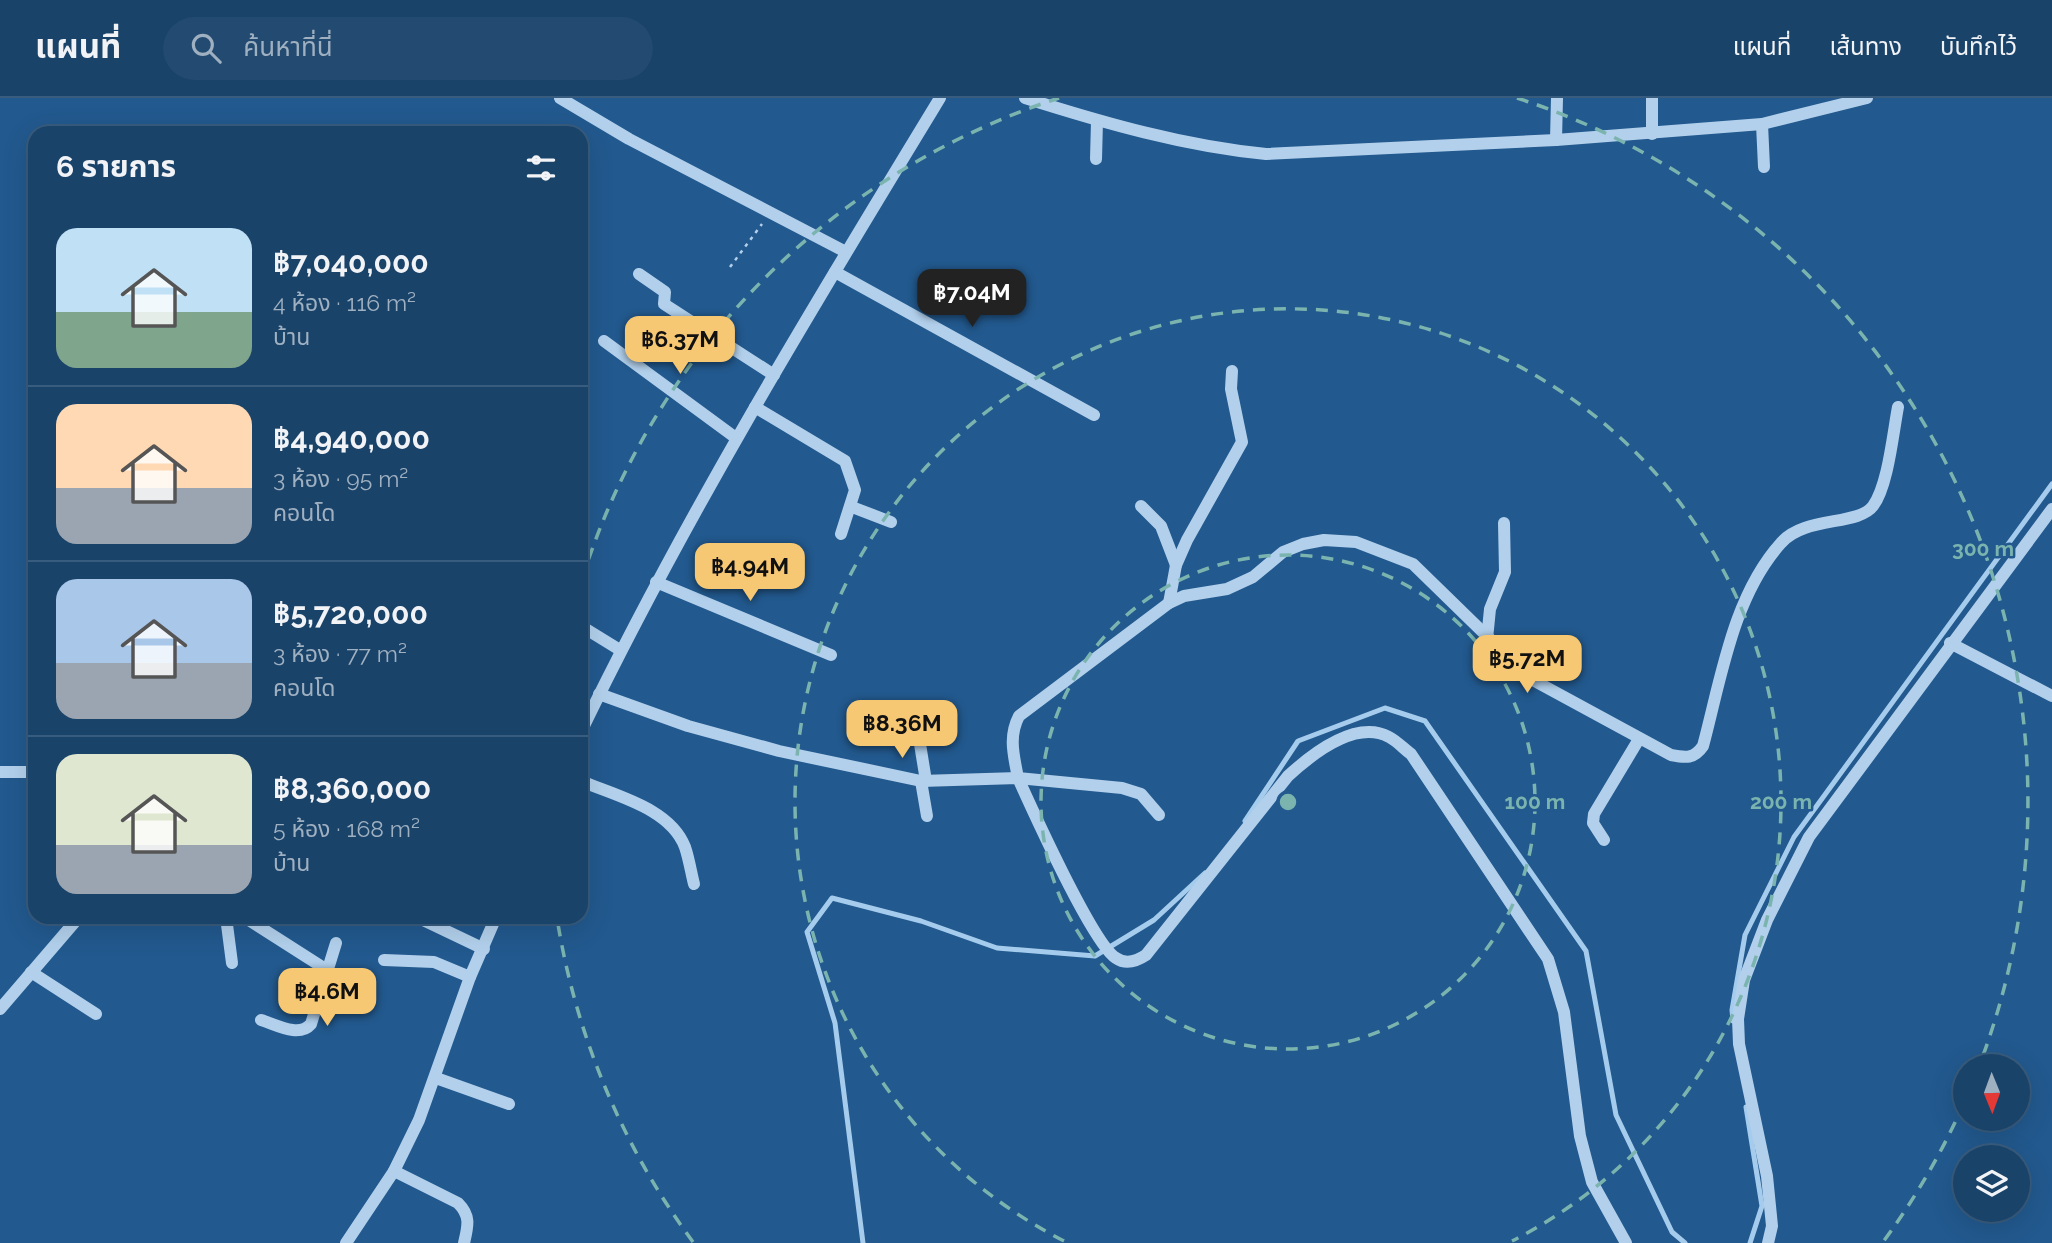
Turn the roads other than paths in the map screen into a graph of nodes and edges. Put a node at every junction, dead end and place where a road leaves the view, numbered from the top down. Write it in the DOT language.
graph roads {
  1 [pos="560,98"];
  2 [pos="940,98"];
  3 [pos="1026,98"];
  4 [pos="1557,98"];
  5 [pos="1652,98"];
  6 [pos="1867,98"];
  7 [pos="1097,121"];
  8 [pos="1762,124"];
  9 [pos="1652,134"];
  10 [pos="1556,139"];
  11 [pos="1096,159"];
  12 [pos="1764,167"];
  13 [pos="846,252"];
  14 [pos="835,272"];
  15 [pos="639,274"];
  16 [pos="604,341"];
  17 [pos="1233,371"];
  18 [pos="774,375"];
  19 [pos="755,407"];
  20 [pos="1898,407"];
  21 [pos="1094,415"];
  22 [pos="736,438"];
  23 [pos="1141,506"];
  24 [pos="852,507"];
  25 [pos="2052,509"];
  26 [pos="891,522"];
  27 [pos="1504,523"];
  28 [pos="841,534"];
  29 [pos="1176,565"];
  30 [pos="656,582"];
  31 [pos="1169,603"];
  32 [pos="588,630"];
  33 [pos="1487,639"];
  34 [pos="1950,643"];
  35 [pos="620,650"];
  36 [pos="831,655"];
  37 [pos="599,694"];
  38 [pos="2052,696"];
  39 [pos="588,717"];
  40 [pos="1639,739"];
  41 [pos="920,744"];
  42 [pos="0,772"];
  43 [pos="28,772"];
  44 [pos="1018,778"];
  45 [pos="924,781"];
  46 [pos="588,784"];
  47 [pos="1159,815"];
  48 [pos="927,816"];
  49 [pos="1604,840"];
  50 [pos="694,884"];
  51 [pos="73,924"];
  52 [pos="227,924"];
  53 [pos="255,924"];
  54 [pos="432,924"];
  55 [pos="493,924"];
  56 [pos="336,943"];
  57 [pos="484,948"];
  58 [pos="384,960"];
  59 [pos="233,963"];
  60 [pos="327,970"];
  61 [pos="32,972"];
  62 [pos="470,977"];
  63 [pos="0,1009"];
  64 [pos="96,1014"];
  65 [pos="261,1020"];
  66 [pos="436,1078"];
  67 [pos="509,1104"];
  68 [pos="394,1171"];
  69 [pos="346,1243"];
  70 [pos="464,1243"];
  71 [pos="1626,1243"];
  72 [pos="1768,1243"];
  1 -- 13 [label="street"];
  2 -- 13 [label="street"];
  3 -- 7 [label="street"];
  4 -- 10 [label="street"];
  5 -- 9 [label="street"];
  6 -- 8 [label="street"];
  7 -- 10 [label="street"];
  7 -- 11 [label="street"];
  8 -- 9 [label="street"];
  8 -- 12 [label="street"];
  9 -- 10 [label="street"];
  13 -- 14 [label="street"];
  14 -- 18 [label="street"];
  14 -- 21 [label="street"];
  15 -- 18 [label="street"];
  16 -- 22 [label="street"];
  17 -- 29 [label="street"];
  18 -- 19 [label="street"];
  19 -- 22 [label="street"];
  19 -- 24 [label="street"];
  20 -- 40 [label="street"];
  22 -- 30 [label="street"];
  23 -- 29 [label="street"];
  24 -- 26 [label="street"];
  24 -- 28 [label="street"];
  25 -- 34 [label="street"];
  27 -- 33 [label="street"];
  29 -- 31 [label="street"];
  30 -- 35 [label="street"];
  30 -- 36 [label="street"];
  31 -- 33 [label="street"];
  31 -- 44 [label="street"];
  32 -- 35 [label="street"];
  33 -- 40 [label="street"];
  34 -- 38 [label="street"];
  34 -- 72 [label="street"];
  35 -- 37 [label="street"];
  37 -- 39 [label="street"];
  37 -- 45 [label="street"];
  40 -- 49 [label="street"];
  41 -- 45 [label="street"];
  42 -- 43 [label="street"];
  44 -- 45 [label="street"];
  44 -- 47 [label="street"];
  44 -- 71 [label="street"];
  45 -- 48 [label="street"];
  46 -- 50 [label="street"];
  51 -- 61 [label="street"];
  52 -- 59 [label="street"];
  53 -- 60 [label="street"];
  54 -- 57 [label="street"];
  55 -- 57 [label="street"];
  56 -- 60 [label="street"];
  57 -- 62 [label="street"];
  58 -- 62 [label="street"];
  60 -- 65 [label="street"];
  61 -- 63 [label="street"];
  61 -- 64 [label="street"];
  62 -- 66 [label="street"];
  66 -- 67 [label="street"];
  66 -- 68 [label="street"];
  68 -- 69 [label="street"];
  68 -- 70 [label="street"];
}
